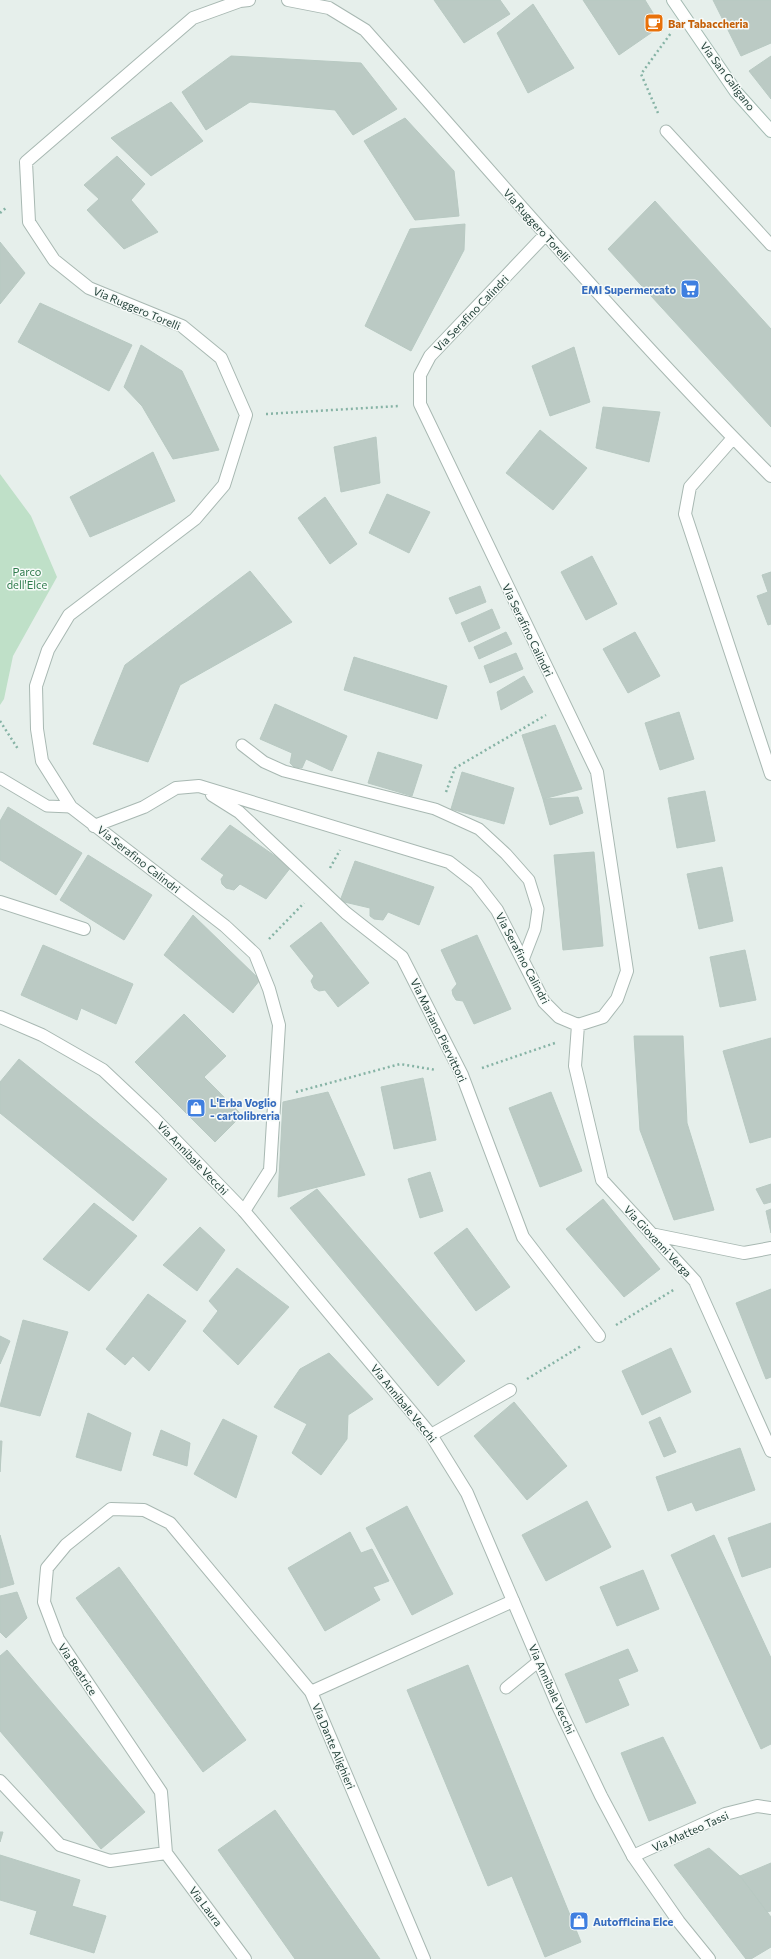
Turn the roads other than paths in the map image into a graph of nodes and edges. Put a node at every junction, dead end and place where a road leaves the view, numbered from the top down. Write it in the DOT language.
graph roads {
  1 [pos="249,0"];
  2 [pos="288,0"];
  3 [pos="673,0"];
  4 [pos="666,131"];
  5 [pos="771,131"];
  6 [pos="546,234"];
  7 [pos="771,245"];
  8 [pos="733,438"];
  9 [pos="771,476"];
  10 [pos="242,745"];
  11 [pos="771,774"];
  12 [pos="0,778"];
  13 [pos="199,786"];
  14 [pos="71,807"];
  15 [pos="94,826"];
  16 [pos="0,902"];
  17 [pos="84,929"];
  18 [pos="523,960"];
  19 [pos="0,1017"];
  20 [pos="578,1030"];
  21 [pos="244,1211"];
  22 [pos="651,1234"];
  23 [pos="771,1248"];
  24 [pos="599,1336"];
  25 [pos="510,1390"];
  26 [pos="431,1434"];
  27 [pos="771,1451"];
  28 [pos="513,1601"];
  29 [pos="539,1661"];
  30 [pos="506,1688"];
  31 [pos="311,1692"];
  32 [pos="0,1781"];
  33 [pos="771,1808"];
  34 [pos="166,1853"];
  35 [pos="633,1856"];
  36 [pos="245,1959"];
  37 [pos="424,1959"];
  38 [pos="709,1959"];
  1 -- 14 [label="street, Via Ruggero Torelli"];
  2 -- 6 [label="street, Via Ruggero Torelli"];
  3 -- 5 [label="street, Via San Galigano"];
  4 -- 7 [label="lane"];
  6 -- 8 [label="street, Via Ruggero Torelli"];
  6 -- 20 [label="street, Via Serafino Calindri"];
  8 -- 9 [label="street, Via Ruggero Torelli"];
  8 -- 11 [label="street"];
  10 -- 18 [label="lane"];
  12 -- 14 [label="lane"];
  13 -- 15 [label="street, Via Serafino Calindri"];
  13 -- 18 [label="street, Via Serafino Calindri"];
  13 -- 24 [label="street, Via Mariano Piervittori"];
  14 -- 15 [label="street"];
  15 -- 21 [label="street, Via Serafino Calindri"];
  16 -- 17 [label="street"];
  18 -- 20 [label="street, Via Serafino Calindri"];
  19 -- 21 [label="street, Via Annibale Vecchi"];
  20 -- 22 [label="street, Via Giovanni Verga"];
  21 -- 26 [label="street, Via Annibale Vecchi"];
  22 -- 23 [label="street"];
  22 -- 27 [label="street, Via Giovanni Verga"];
  25 -- 26 [label="street"];
  26 -- 28 [label="street, Via Annibale Vecchi"];
  28 -- 29 [label="street, Via Annibale Vecchi"];
  28 -- 31 [label="street, Via Dante Alighieri"];
  29 -- 30 [label="lane"];
  29 -- 35 [label="street, Via Annibale Vecchi"];
  31 -- 34 [label="street, Via Beatrice"];
  31 -- 37 [label="street, Via Dante Alighieri"];
  32 -- 34 [label="street"];
  33 -- 35 [label="street, Via Matteo Tassi"];
  34 -- 36 [label="street, Via Laura"];
  35 -- 38 [label="street, Via Annibale Vecchi"];
}
